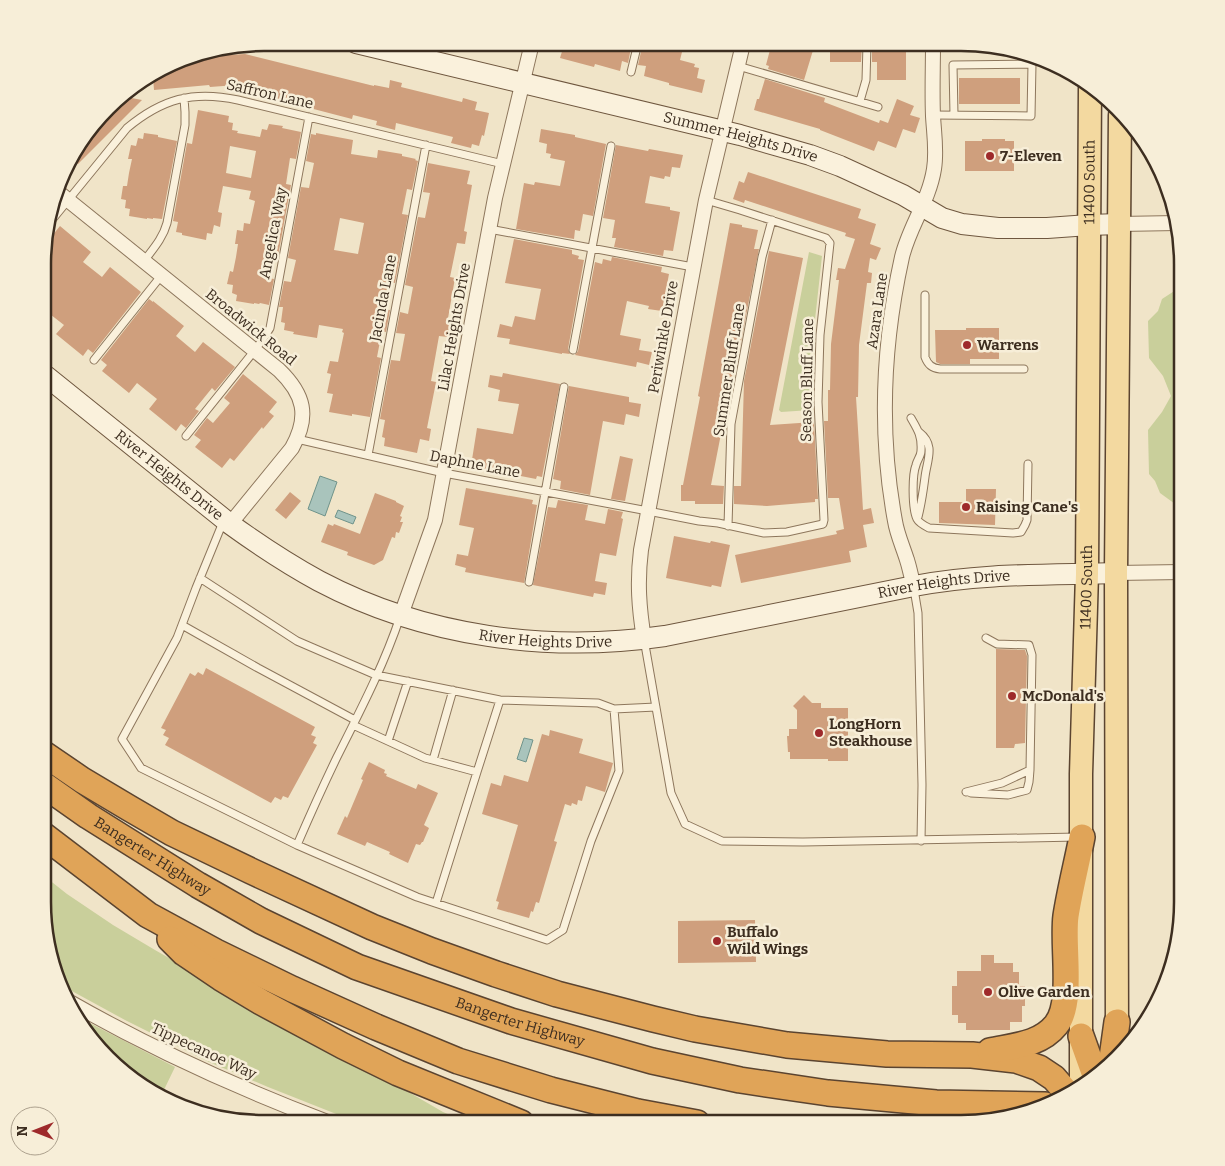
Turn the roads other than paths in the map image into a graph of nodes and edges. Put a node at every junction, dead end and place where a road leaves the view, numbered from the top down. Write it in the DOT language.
graph roads {
  1 [pos="391,51"];
  2 [pos="530,51"];
  3 [pos="636,51"];
  4 [pos="741,51"];
  5 [pos="867,51"];
  6 [pos="933,51"];
  7 [pos="1027,62"];
  8 [pos="1033,64"];
  9 [pos="738,66"];
  10 [pos="631,72"];
  11 [pos="522,83"];
  12 [pos="1090,94"];
  13 [pos="184,98"];
  14 [pos="860,102"];
  15 [pos="878,107"];
  16 [pos="933,115"];
  17 [pos="954,115"];
  18 [pos="309,117"];
  19 [pos="1120,123"];
  20 [pos="722,132"];
  21 [pos="426,145"];
  22 [pos="611,146"];
  23 [pos="503,164"];
  24 [pos="63,194"];
  25 [pos="62,196"];
  26 [pos="706,200"];
  27 [pos="922,206"];
  28 [pos="772,220"];
  29 [pos="1170,223"];
  30 [pos="1120,224"];
  31 [pos="1089,225"];
  32 [pos="489,229"];
  33 [pos="592,248"];
  34 [pos="144,261"];
  35 [pos="693,267"];
  36 [pos="161,276"];
  37 [pos="925,295"];
  38 [pos="255,350"];
  39 [pos="573,350"];
  40 [pos="94,360"];
  41 [pos="1024,369"];
  42 [pos="51,380"];
  43 [pos="564,387"];
  44 [pos="911,418"];
  45 [pos="920,432"];
  46 [pos="186,436"];
  47 [pos="297,439"];
  48 [pos="368,455"];
  49 [pos="1028,464"];
  50 [pos="444,473"];
  51 [pos="545,492"];
  52 [pos="648,511"];
  53 [pos="917,519"];
  54 [pos="227,522"];
  55 [pos="824,522"];
  56 [pos="728,526"];
  57 [pos="1116,572"];
  58 [pos="1174,572"];
  59 [pos="1087,574"];
  60 [pos="200,578"];
  61 [pos="529,582"];
  62 [pos="914,586"];
  63 [pos="401,615"];
  64 [pos="182,625"];
  65 [pos="986,638"];
  66 [pos="644,639"];
  67 [pos="376,675"];
  68 [pos="408,681"];
  69 [pos="453,690"];
  70 [pos="500,700"];
  71 [pos="656,707"];
  72 [pos="614,709"];
  73 [pos="354,723"];
  74 [pos="388,741"];
  75 [pos="51,759"];
  76 [pos="433,760"];
  77 [pos="1030,770"];
  78 [pos="477,772"];
  79 [pos="51,790"];
  80 [pos="1082,837"];
  81 [pos="51,841"];
  82 [pos="921,841"];
  83 [pos="297,845"];
  84 [pos="436,903"];
  85 [pos="148,915"];
  86 [pos="80,1007"];
  87 [pos="1122,1022"];
  88 [pos="1081,1036"];
  89 [pos="1118,1045"];
  90 [pos="1115,1048"];
  91 [pos="972,1055"];
  92 [pos="1076,1081"];
  93 [pos="1073,1083"];
  94 [pos="1025,1104"];
  95 [pos="302,1115"];
  96 [pos="501,1115"];
  97 [pos="654,1115"];
  1 -- 11 [label="street, Summer Heights Drive"];
  2 -- 11 [label="street, Lilac Heights Drive"];
  3 -- 10 [label="lane"];
  4 -- 9 [label="street, Periwinkle Drive"];
  5 -- 14 [label="lane"];
  6 -- 16 [label="street, Azara Lane"];
  7 -- 17 [label="lane"];
  8 -- 17 [label="lane"];
  9 -- 14 [label="lane"];
  9 -- 20 [label="street, Periwinkle Drive"];
  11 -- 20 [label="street, Summer Heights Drive"];
  11 -- 23 [label="street, Lilac Heights Drive"];
  12 -- 31 [label="main road, 11400 South"];
  13 -- 18 [label="lane, Saffron Lane"];
  13 -- 24 [label="lane, Saffron Lane"];
  13 -- 34 [label="lane"];
  14 -- 15 [label="lane"];
  16 -- 17 [label="lane"];
  16 -- 27 [label="street, Azara Lane"];
  18 -- 21 [label="lane, Saffron Lane"];
  18 -- 38 [label="lane, Angelica Way"];
  19 -- 30 [label="main road, 11400 South"];
  20 -- 26 [label="street, Periwinkle Drive"];
  20 -- 27 [label="street, Summer Heights Drive"];
  21 -- 23 [label="lane, Saffron Lane"];
  21 -- 48 [label="lane, Jacinda Lane"];
  22 -- 33 [label="lane"];
  23 -- 32 [label="street, Lilac Heights Drive"];
  25 -- 34 [label="street, Broadwick Road"];
  26 -- 28 [label="lane"];
  26 -- 35 [label="street, Periwinkle Drive"];
  27 -- 31 [label="street, Summer Heights Drive"];
  27 -- 62 [label="street, Azara Lane"];
  28 -- 55 [label="lane, Season Bluff Lane"];
  28 -- 56 [label="lane, Summer Bluff Lane"];
  29 -- 30 [label="street"];
  30 -- 31 [label="street, Summer Heights Drive"];
  30 -- 57 [label="main road, 11400 South"];
  31 -- 59 [label="main road, 11400 South"];
  32 -- 33 [label="lane"];
  32 -- 50 [label="street, Lilac Heights Drive"];
  33 -- 35 [label="lane"];
  33 -- 39 [label="lane"];
  34 -- 36 [label="street, Broadwick Road"];
  35 -- 52 [label="street, Periwinkle Drive"];
  36 -- 38 [label="street, Broadwick Road"];
  36 -- 40 [label="lane"];
  37 -- 41 [label="lane"];
  38 -- 46 [label="lane, Angelica Way"];
  38 -- 47 [label="street, Broadwick Road"];
  42 -- 54 [label="street, River Heights Drive"];
  43 -- 51 [label="lane"];
  44 -- 45 [label="lane"];
  45 -- 53 [label="lane"];
  45 -- 53 [label="lane"];
  47 -- 48 [label="lane, Daphne Lane"];
  47 -- 54 [label="street, Broadwick Road"];
  48 -- 50 [label="lane, Daphne Lane"];
  49 -- 53 [label="lane"];
  50 -- 51 [label="lane, Daphne Lane"];
  50 -- 63 [label="street, Lilac Heights Drive"];
  51 -- 52 [label="lane, Daphne Lane"];
  51 -- 61 [label="lane"];
  52 -- 56 [label="lane, Daphne Lane"];
  52 -- 66 [label="street, Periwinkle Drive"];
  54 -- 60 [label="lane"];
  54 -- 63 [label="street, River Heights Drive"];
  55 -- 56 [label="lane, Daphne Lane"];
  57 -- 58 [label="street"];
  57 -- 59 [label="street, River Heights Drive"];
  57 -- 87 [label="main road, 11400 South"];
  59 -- 62 [label="street, River Heights Drive"];
  59 -- 80 [label="main road, 11400 South"];
  60 -- 64 [label="lane"];
  60 -- 67 [label="lane"];
  62 -- 66 [label="street, River Heights Drive"];
  62 -- 82 [label="lane"];
  63 -- 66 [label="street, River Heights Drive"];
  63 -- 67 [label="lane"];
  64 -- 73 [label="lane"];
  64 -- 83 [label="lane"];
  65 -- 77 [label="lane"];
  66 -- 71 [label="lane"];
  67 -- 68 [label="lane"];
  67 -- 73 [label="lane"];
  68 -- 69 [label="lane"];
  68 -- 74 [label="lane"];
  69 -- 70 [label="lane"];
  69 -- 76 [label="lane"];
  70 -- 72 [label="lane"];
  70 -- 78 [label="lane"];
  71 -- 72 [label="lane"];
  71 -- 82 [label="lane"];
  72 -- 84 [label="lane"];
  73 -- 74 [label="lane"];
  73 -- 83 [label="lane"];
  74 -- 76 [label="lane"];
  75 -- 91 [label="highway"];
  76 -- 78 [label="lane"];
  77 -- 77 [label="lane"];
  78 -- 84 [label="lane"];
  79 -- 94 [label="highway, Bangerter Highway"];
  80 -- 82 [label="lane"];
  80 -- 88 [label="main road, 11400 South"];
  80 -- 91 [label="highway"];
  81 -- 85 [label="highway"];
  83 -- 84 [label="lane"];
  85 -- 96 [label="highway"];
  85 -- 97 [label="highway"];
  86 -- 95 [label="street, Tippecanoe Way"];
  87 -- 89 [label="main road, 11400 South"];
  87 -- 90 [label="highway"];
  88 -- 92 [label="highway"];
  91 -- 93 [label="highway"];
}
